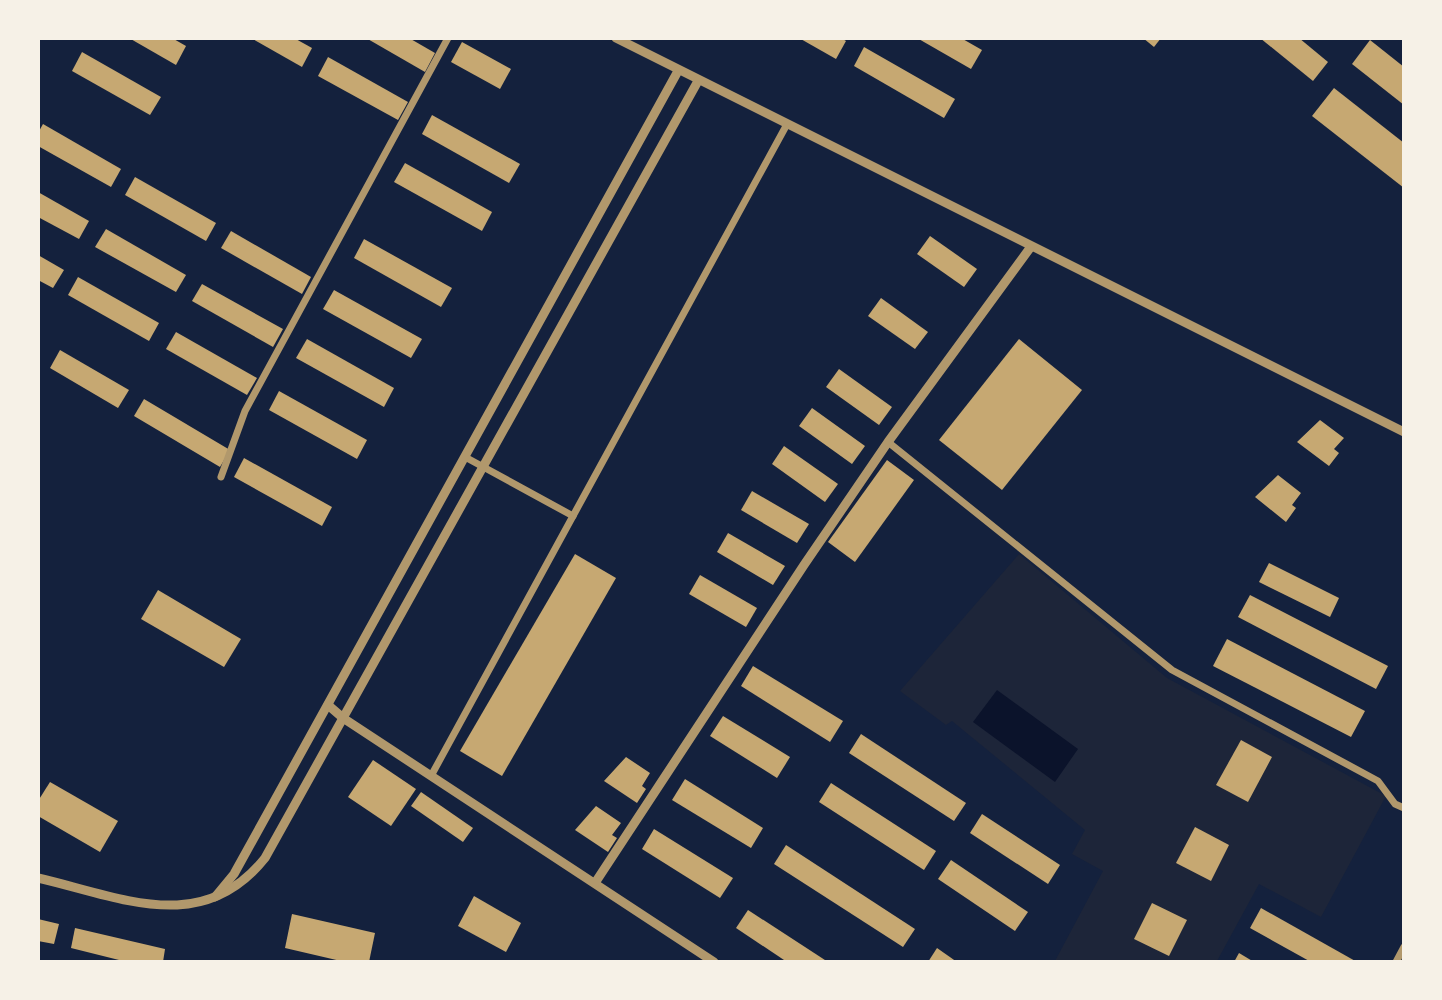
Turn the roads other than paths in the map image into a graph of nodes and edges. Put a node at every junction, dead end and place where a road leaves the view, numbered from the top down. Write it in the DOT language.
graph roads {
  1 [pos="448,38"];
  2 [pos="616,38"];
  3 [pos="678,71"];
  4 [pos="698,81"];
  5 [pos="786,126"];
  6 [pos="1030,248"];
  7 [pos="1404,432"];
  8 [pos="888,442"];
  9 [pos="465,457"];
  10 [pos="483,467"];
  11 [pos="221,477"];
  12 [pos="573,516"];
  13 [pos="328,705"];
  14 [pos="343,718"];
  15 [pos="431,776"];
  16 [pos="1404,808"];
  17 [pos="38,878"];
  18 [pos="595,883"];
  19 [pos="214,899"];
  20 [pos="1404,947"];
  21 [pos="714,961"];
  22 [pos="1396,961"];
  1 -- 11 [label="street"];
  2 -- 3 [label="street"];
  3 -- 4 [label="street"];
  3 -- 9 [label="street"];
  4 -- 5 [label="street"];
  4 -- 10 [label="street"];
  5 -- 6 [label="street"];
  5 -- 12 [label="street"];
  6 -- 7 [label="street"];
  6 -- 8 [label="street"];
  8 -- 16 [label="street"];
  8 -- 18 [label="street"];
  9 -- 10 [label="street"];
  9 -- 13 [label="street"];
  10 -- 12 [label="street"];
  10 -- 14 [label="street"];
  12 -- 15 [label="street"];
  13 -- 14 [label="street"];
  13 -- 19 [label="street"];
  14 -- 15 [label="street"];
  14 -- 19 [label="street"];
  15 -- 18 [label="street"];
  17 -- 19 [label="street"];
  18 -- 21 [label="street"];
  20 -- 22 [label="street"];
}
